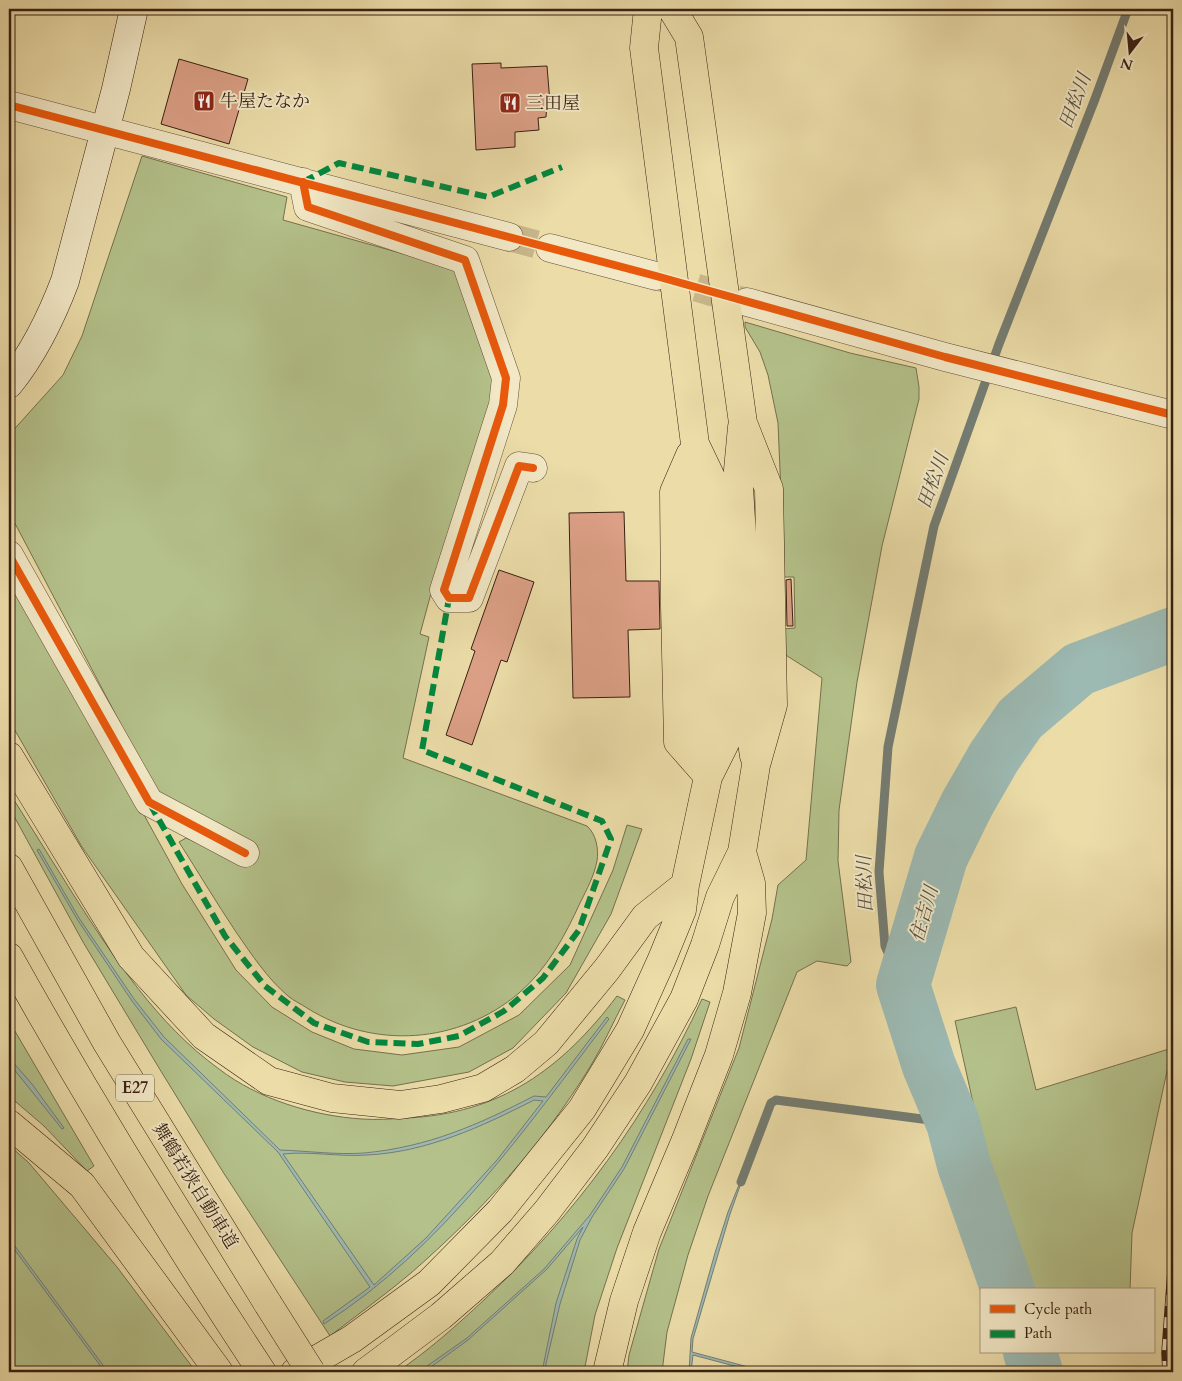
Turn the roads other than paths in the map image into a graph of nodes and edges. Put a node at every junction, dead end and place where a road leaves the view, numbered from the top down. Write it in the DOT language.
graph roads {
  1 [pos="134,9"];
  2 [pos="648,9"];
  3 [pos="672,9"];
  4 [pos="9,105"];
  5 [pos="104,131"];
  6 [pos="303,182"];
  7 [pos="509,237"];
  8 [pos="550,248"];
  9 [pos="656,276"];
  10 [pos="747,302"];
  11 [pos="9,384"];
  12 [pos="1173,415"];
  13 [pos="533,468"];
  14 [pos="9,555"];
  15 [pos="9,756"];
  16 [pos="245,852"];
  17 [pos="742,852"];
  18 [pos="9,868"];
  19 [pos="685,886"];
  20 [pos="9,957"];
  21 [pos="9,1124"];
  22 [pos="220,1372"];
  23 [pos="262,1372"];
  24 [pos="294,1372"];
  25 [pos="311,1372"];
  26 [pos="366,1372"];
  27 [pos="607,1372"];
  1 -- 5 [label="street"];
  2 -- 19 [label="highway"];
  3 -- 17 [label="highway"];
  4 -- 5 [label="street"];
  5 -- 6 [label="street"];
  5 -- 11 [label="street"];
  6 -- 7 [label="street"];
  6 -- 13 [label="street"];
  8 -- 9 [label="street"];
  10 -- 12 [label="street"];
  14 -- 16 [label="street"];
  15 -- 19 [label="highway"];
  17 -- 26 [label="highway"];
  17 -- 27 [label="highway"];
  18 -- 25 [label="highway, 舞鶴若狭自動車道 / E27, bridge"];
  19 -- 24 [label="highway"];
  20 -- 23 [label="highway, E27"];
  21 -- 22 [label="highway"];
}
